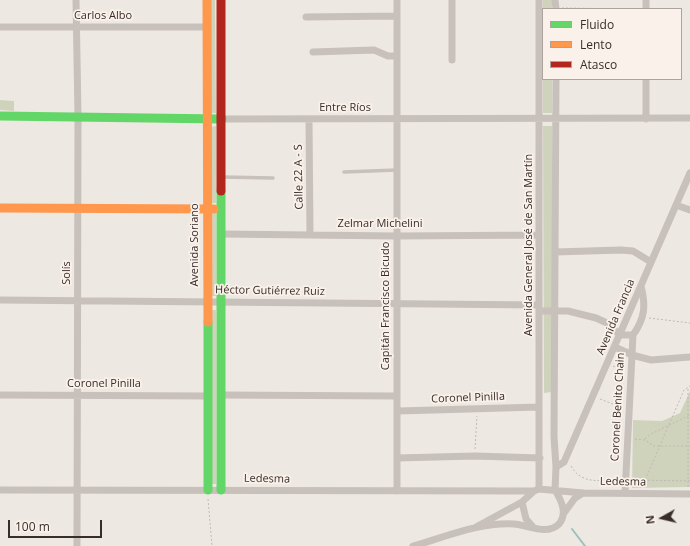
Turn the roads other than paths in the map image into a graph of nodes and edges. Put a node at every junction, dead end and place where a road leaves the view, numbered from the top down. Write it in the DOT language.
graph roads {
  1 [pos="76,0"];
  2 [pos="207,0"];
  3 [pos="221,0"];
  4 [pos="397,0"];
  5 [pos="452,0"];
  6 [pos="539,0"];
  7 [pos="397,16"];
  8 [pos="306,17"];
  9 [pos="0,27"];
  10 [pos="207,27"];
  11 [pos="76,28"];
  12 [pos="314,52"];
  13 [pos="397,56"];
  14 [pos="452,60"];
  15 [pos="556,80"];
  16 [pos="646,80"];
  17 [pos="0,116"];
  18 [pos="78,116"];
  19 [pos="690,118"];
  20 [pos="207,119"];
  21 [pos="222,119"];
  22 [pos="556,119"];
  23 [pos="646,119"];
  24 [pos="309,120"];
  25 [pos="397,120"];
  26 [pos="540,120"];
  27 [pos="397,170"];
  28 [pos="344,172"];
  29 [pos="690,173"];
  30 [pos="221,177"];
  31 [pos="273,178"];
  32 [pos="676,205"];
  33 [pos="0,208"];
  34 [pos="78,208"];
  35 [pos="207,209"];
  36 [pos="221,209"];
  37 [pos="690,210"];
  38 [pos="222,234"];
  39 [pos="310,235"];
  40 [pos="539,235"];
  41 [pos="397,236"];
  42 [pos="555,252"];
  43 [pos="652,262"];
  44 [pos="642,286"];
  45 [pos="0,300"];
  46 [pos="78,300"];
  47 [pos="207,301"];
  48 [pos="221,301"];
  49 [pos="398,304"];
  50 [pos="539,308"];
  51 [pos="555,310"];
  52 [pos="620,335"];
  53 [pos="633,335"];
  54 [pos="615,347"];
  55 [pos="632,355"];
  56 [pos="690,357"];
  57 [pos="0,395"];
  58 [pos="78,395"];
  59 [pos="221,395"];
  60 [pos="208,396"];
  61 [pos="397,396"];
  62 [pos="540,407"];
  63 [pos="398,410"];
  64 [pos="397,458"];
  65 [pos="540,458"];
  66 [pos="556,467"];
  67 [pos="0,490"];
  68 [pos="77,490"];
  69 [pos="208,490"];
  70 [pos="221,490"];
  71 [pos="537,490"];
  72 [pos="555,490"];
  73 [pos="397,491"];
  74 [pos="512,491"];
  75 [pos="583,493"];
  76 [pos="624,493"];
  77 [pos="689,494"];
  78 [pos="519,503"];
  79 [pos="563,515"];
  80 [pos="476,527"];
  81 [pos="534,528"];
  82 [pos="77,546"];
  83 [pos="413,546"];
  1 -- 11 [label="street, Solís"];
  2 -- 10 [label="street, Avenida Soriano"];
  3 -- 21 [label="street"];
  4 -- 7 [label="street, Capitán Francisco Bicudo"];
  5 -- 14 [label="street"];
  6 -- 26 [label="street, Avenida General José de San Martín"];
  7 -- 8 [label="street"];
  7 -- 13 [label="street, Capitán Francisco Bicudo"];
  9 -- 11 [label="street, Carlos Albo"];
  10 -- 11 [label="street, Carlos Albo"];
  10 -- 20 [label="street, Avenida Soriano"];
  11 -- 18 [label="street, Solís"];
  12 -- 13 [label="street"];
  13 -- 25 [label="street, Capitán Francisco Bicudo"];
  15 -- 22 [label="street"];
  16 -- 23 [label="street"];
  17 -- 18 [label="street, Entre Ríos"];
  18 -- 20 [label="street, Entre Ríos"];
  18 -- 34 [label="street, Solís"];
  19 -- 23 [label="street, Entre Ríos"];
  20 -- 21 [label="street, Entre Ríos"];
  20 -- 35 [label="street, Avenida Soriano"];
  21 -- 24 [label="street, Entre Ríos"];
  21 -- 30 [label="street"];
  22 -- 23 [label="street, Entre Ríos"];
  22 -- 26 [label="street, Entre Ríos"];
  22 -- 42 [label="street"];
  24 -- 25 [label="street, Entre Ríos"];
  24 -- 39 [label="street, Calle 22 A - S"];
  25 -- 26 [label="street, Entre Ríos"];
  25 -- 27 [label="street, Capitán Francisco Bicudo"];
  26 -- 40 [label="street, Avenida General José de San Martín"];
  27 -- 28 [label="lane"];
  27 -- 41 [label="street, Capitán Francisco Bicudo"];
  29 -- 32 [label="street, Avenida Francia"];
  30 -- 31 [label="lane"];
  30 -- 36 [label="street"];
  32 -- 37 [label="street"];
  32 -- 43 [label="street, Avenida Francia"];
  33 -- 34 [label="street"];
  34 -- 35 [label="street"];
  34 -- 46 [label="street, Solís"];
  35 -- 36 [label="street"];
  35 -- 47 [label="street, Avenida Soriano"];
  36 -- 38 [label="street"];
  38 -- 39 [label="street, Zelmar Michelini"];
  38 -- 48 [label="street"];
  39 -- 41 [label="street, Zelmar Michelini"];
  40 -- 41 [label="street, Zelmar Michelini"];
  40 -- 50 [label="street, Avenida General José de San Martín"];
  41 -- 49 [label="street, Capitán Francisco Bicudo"];
  42 -- 43 [label="street"];
  42 -- 51 [label="street"];
  43 -- 44 [label="street, Avenida Francia"];
  44 -- 52 [label="street, Avenida Francia"];
  44 -- 53 [label="street"];
  45 -- 46 [label="street, Héctor Gutiérrez Ruiz"];
  46 -- 47 [label="street, Héctor Gutiérrez Ruiz"];
  46 -- 58 [label="street, Solís"];
  47 -- 48 [label="street, Héctor Gutiérrez Ruiz"];
  47 -- 60 [label="street, Avenida Soriano"];
  48 -- 49 [label="street, Héctor Gutiérrez Ruiz"];
  48 -- 59 [label="street"];
  49 -- 50 [label="street, Héctor Gutiérrez Ruiz"];
  49 -- 61 [label="street, Capitán Francisco Bicudo"];
  50 -- 51 [label="street, Héctor Gutiérrez Ruiz"];
  50 -- 62 [label="street, Avenida General José de San Martín"];
  51 -- 52 [label="street, Héctor Gutiérrez Ruiz"];
  51 -- 66 [label="street"];
  52 -- 53 [label="street"];
  52 -- 54 [label="street, Avenida Francia"];
  53 -- 55 [label="street, Coronel Benito Chain"];
  54 -- 55 [label="street"];
  54 -- 66 [label="street, Avenida Francia"];
  55 -- 56 [label="street"];
  55 -- 76 [label="street, Coronel Benito Chain"];
  57 -- 58 [label="street, Coronel Pinilla"];
  58 -- 60 [label="street, Coronel Pinilla"];
  58 -- 68 [label="street, Solís"];
  59 -- 61 [label="street"];
  59 -- 70 [label="street"];
  60 -- 69 [label="street, Avenida Soriano"];
  61 -- 63 [label="street, Capitán Francisco Bicudo"];
  62 -- 63 [label="street, Coronel Pinilla"];
  62 -- 65 [label="street, Avenida General José de San Martín"];
  63 -- 64 [label="street, Capitán Francisco Bicudo"];
  64 -- 65 [label="street"];
  64 -- 73 [label="street, Capitán Francisco Bicudo"];
  65 -- 71 [label="street, Avenida General José de San Martín"];
  66 -- 72 [label="street"];
  67 -- 68 [label="street, Ledesma"];
  68 -- 69 [label="street, Ledesma"];
  68 -- 82 [label="street, Solís"];
  69 -- 70 [label="street, Ledesma"];
  70 -- 73 [label="street, Ledesma"];
  71 -- 72 [label="street"];
  71 -- 74 [label="street, Ledesma"];
  71 -- 78 [label="street"];
  72 -- 75 [label="street, Ledesma"];
  72 -- 79 [label="street"];
  73 -- 74 [label="street, Ledesma"];
  74 -- 78 [label="street"];
  75 -- 76 [label="street, Ledesma"];
  75 -- 79 [label="street"];
  76 -- 77 [label="street, Ledesma"];
  78 -- 80 [label="street"];
  78 -- 81 [label="street"];
  79 -- 81 [label="street"];
  80 -- 81 [label="street"];
  80 -- 83 [label="street"];
}
